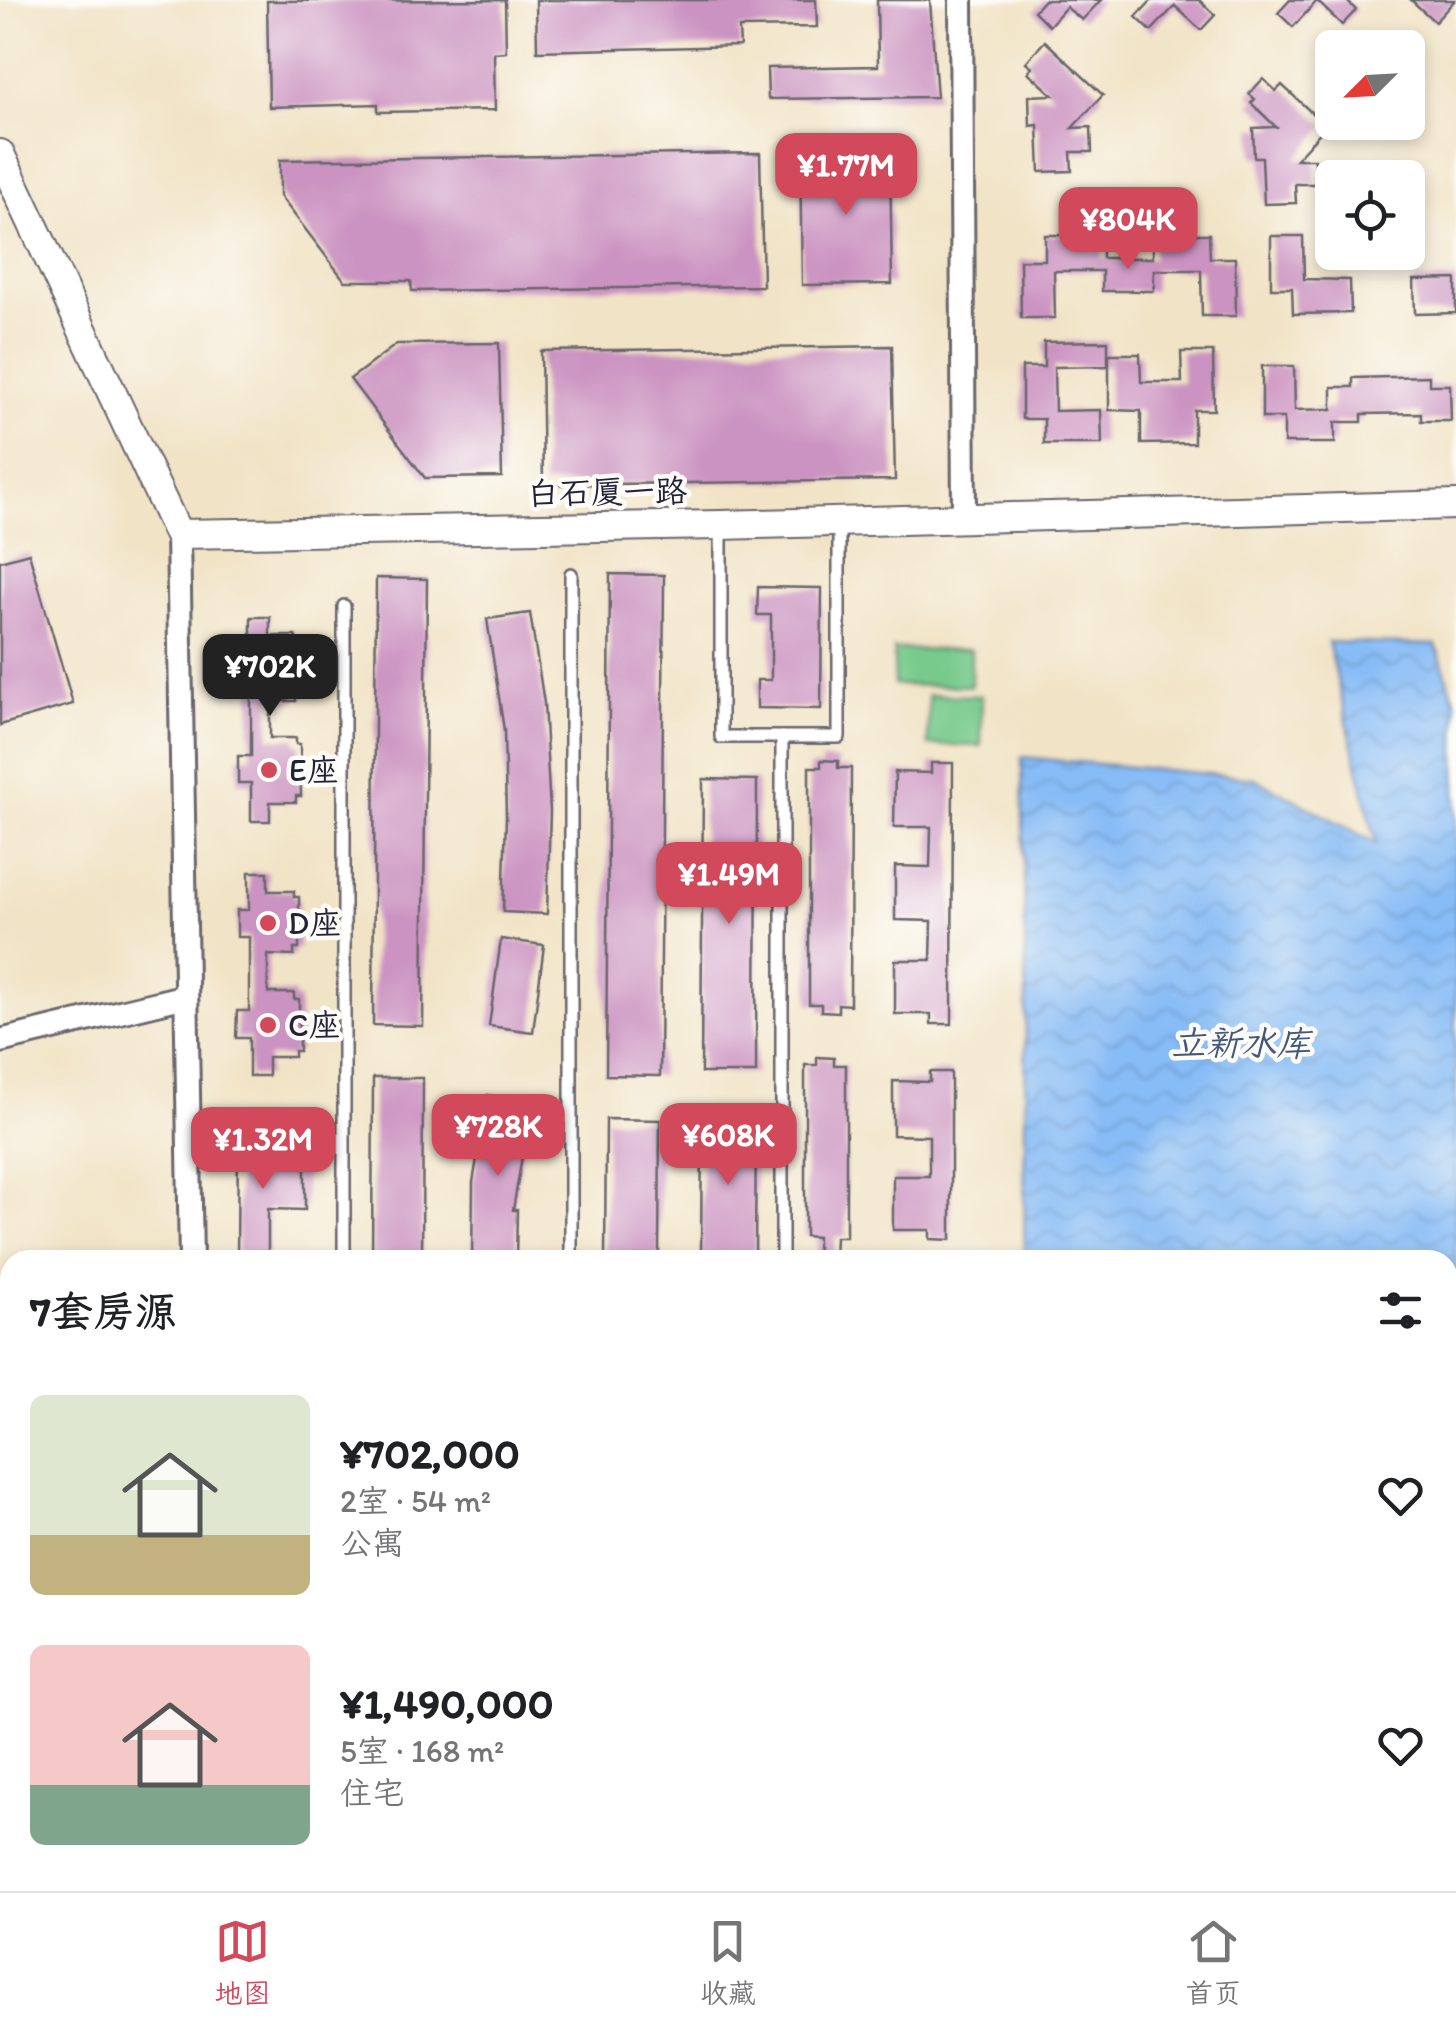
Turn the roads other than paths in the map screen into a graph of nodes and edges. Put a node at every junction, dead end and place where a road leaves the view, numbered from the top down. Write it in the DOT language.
graph roads {
  1 [pos="961,0"];
  2 [pos="0,154"];
  3 [pos="1456,505"];
  4 [pos="964,519"];
  5 [pos="839,522"];
  6 [pos="721,525"];
  7 [pos="178,534"];
  8 [pos="570,574"];
  9 [pos="344,606"];
  10 [pos="782,737"];
  11 [pos="186,996"];
  12 [pos="0,1041"];
  13 [pos="190,1250"];
  14 [pos="344,1250"];
  15 [pos="570,1250"];
  16 [pos="782,1250"];
  1 -- 4 [label="street"];
  2 -- 7 [label="street"];
  3 -- 4 [label="street, 白石厦一路"];
  4 -- 5 [label="street, 白石厦一路"];
  5 -- 6 [label="street, 白石厦一路"];
  5 -- 10 [label="lane"];
  6 -- 7 [label="street, 白石厦一路"];
  6 -- 10 [label="lane"];
  7 -- 11 [label="street"];
  8 -- 15 [label="lane"];
  9 -- 14 [label="lane"];
  10 -- 16 [label="lane"];
  11 -- 12 [label="street"];
  11 -- 13 [label="street"];
}
